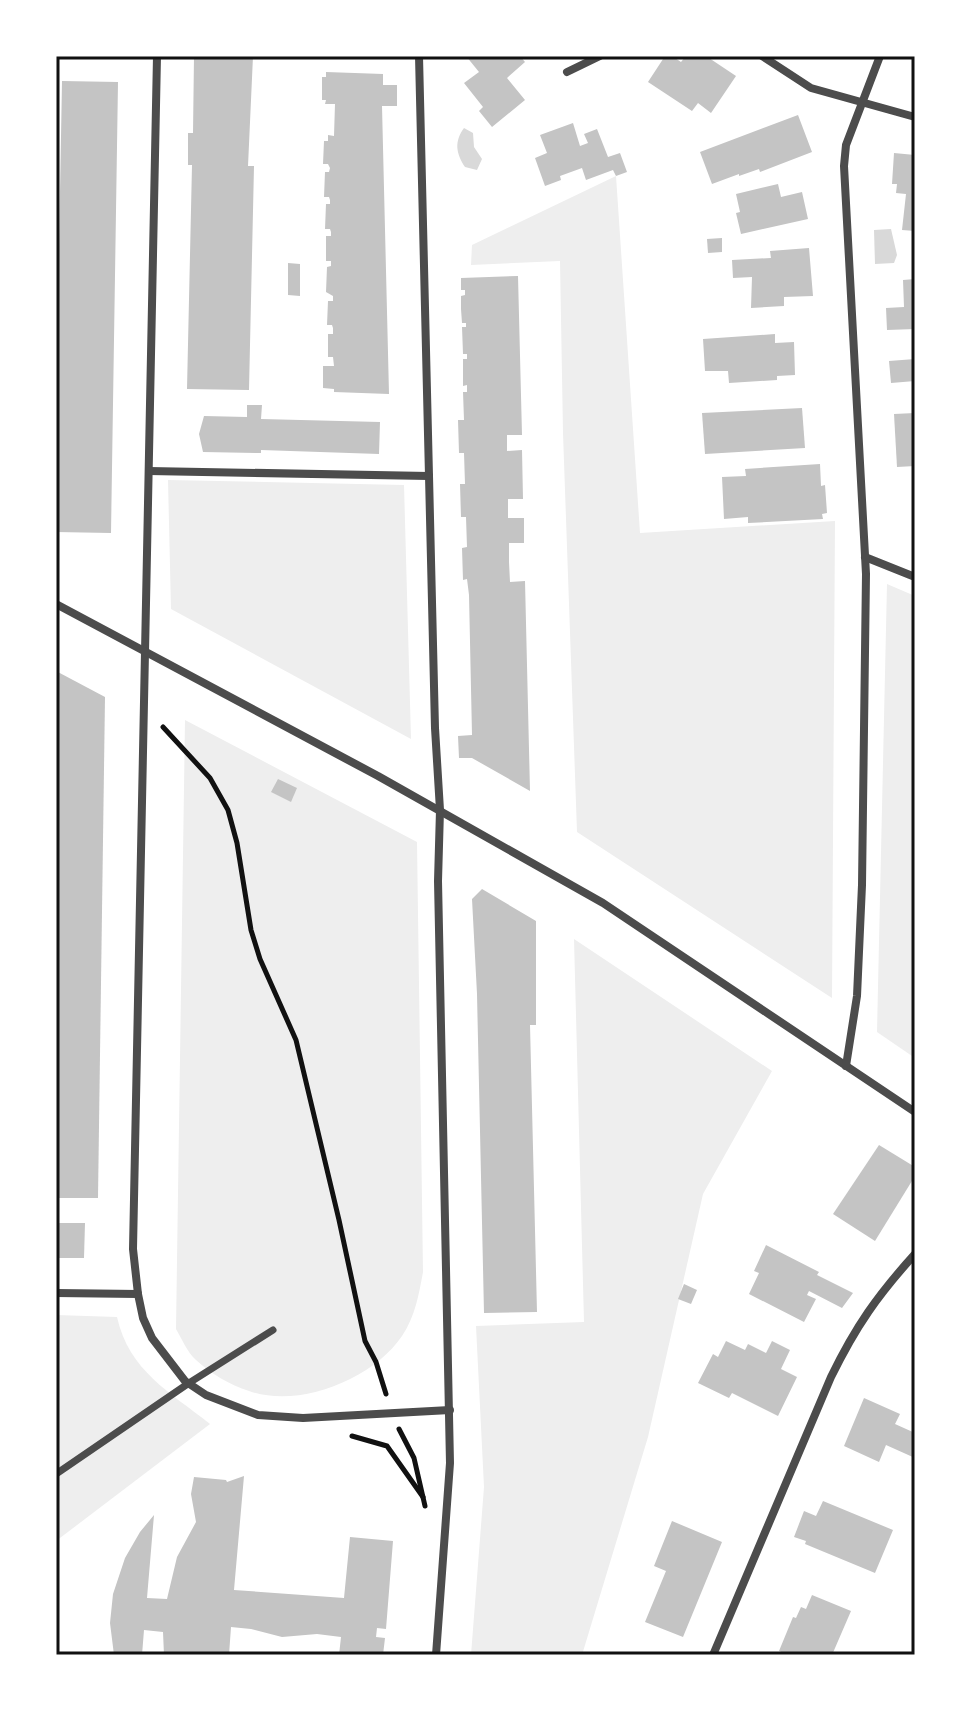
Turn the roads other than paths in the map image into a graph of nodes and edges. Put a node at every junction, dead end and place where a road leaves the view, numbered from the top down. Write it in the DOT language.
graph roads {
  1 [pos="157,56"];
  2 [pos="419,56"];
  3 [pos="600,56"];
  4 [pos="762,56"];
  5 [pos="880,56"];
  6 [pos="567,72"];
  7 [pos="862,102"];
  8 [pos="915,117"];
  9 [pos="149,471"];
  10 [pos="429,476"];
  11 [pos="865,557"];
  12 [pos="915,577"];
  13 [pos="56,604"];
  14 [pos="146,652"];
  15 [pos="440,810"];
  16 [pos="846,1066"];
  17 [pos="915,1112"];
  18 [pos="915,1254"];
  19 [pos="56,1293"];
  20 [pos="138,1294"];
  21 [pos="273,1330"];
  22 [pos="189,1383"];
  23 [pos="450,1410"];
  24 [pos="56,1474"];
  25 [pos="436,1655"];
  26 [pos="713,1655"];
  1 -- 9 [label="street"];
  2 -- 10 [label="street"];
  3 -- 6 [label="street"];
  4 -- 7 [label="street"];
  5 -- 7 [label="street"];
  7 -- 8 [label="street"];
  7 -- 11 [label="street"];
  9 -- 10 [label="street"];
  9 -- 14 [label="street"];
  10 -- 15 [label="street"];
  11 -- 12 [label="street"];
  11 -- 16 [label="street"];
  13 -- 14 [label="street"];
  14 -- 15 [label="street"];
  14 -- 20 [label="street"];
  15 -- 16 [label="street"];
  15 -- 23 [label="street"];
  16 -- 17 [label="street"];
  18 -- 26 [label="street"];
  19 -- 20 [label="street"];
  20 -- 22 [label="street"];
  21 -- 22 [label="street"];
  22 -- 23 [label="street"];
  22 -- 24 [label="street"];
  23 -- 25 [label="street"];
}
